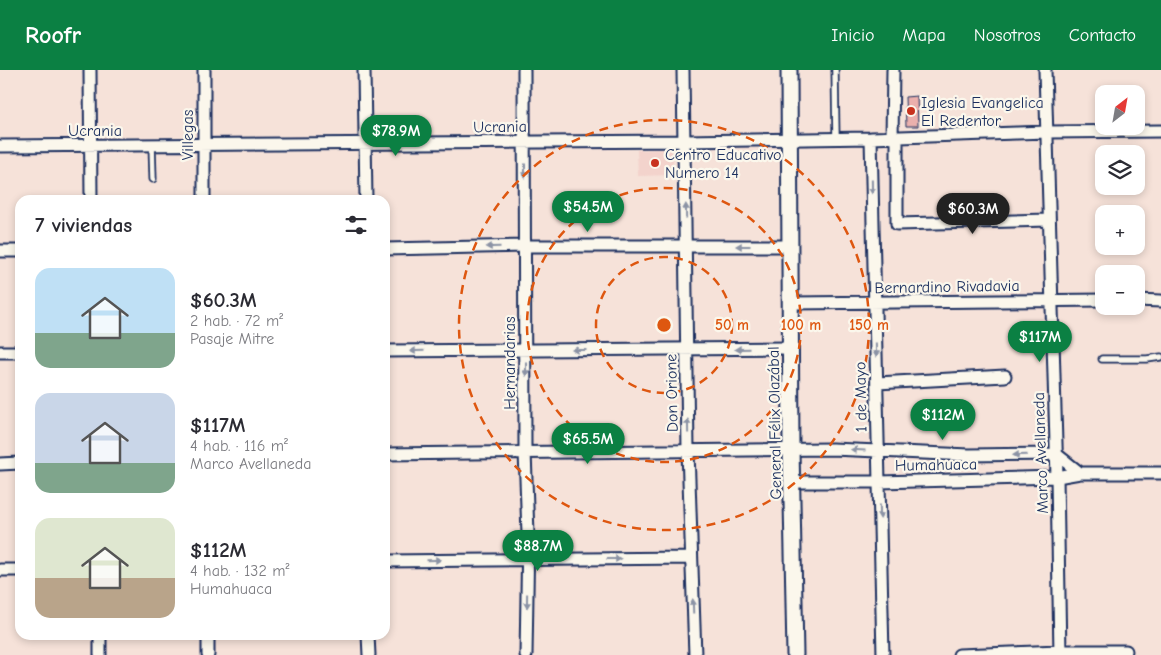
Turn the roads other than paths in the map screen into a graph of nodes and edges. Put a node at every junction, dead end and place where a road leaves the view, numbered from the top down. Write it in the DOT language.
graph roads {
  1 [pos="90,70"];
  2 [pos="204,70"];
  3 [pos="364,70"];
  4 [pos="524,70"];
  5 [pos="683,70"];
  6 [pos="790,70"];
  7 [pos="835,70"];
  8 [pos="893,70"];
  9 [pos="1045,70"];
  10 [pos="1161,131"];
  11 [pos="1047,132"];
  12 [pos="836,138"];
  13 [pos="871,138"];
  14 [pos="894,138"];
  15 [pos="791,139"];
  16 [pos="685,141"];
  17 [pos="525,142"];
  18 [pos="366,144"];
  19 [pos="203,145"];
  20 [pos="0,146"];
  21 [pos="90,146"];
  22 [pos="152,146"];
  23 [pos="152,179"];
  24 [pos="91,195"];
  25 [pos="204,195"];
  26 [pos="366,195"];
  27 [pos="1048,220"];
  28 [pos="525,246"];
  29 [pos="686,246"];
  30 [pos="792,246"];
  31 [pos="390,249"];
  32 [pos="0,251"];
  33 [pos="15,251"];
  34 [pos="1051,300"];
  35 [pos="1095,300"];
  36 [pos="1145,300"];
  37 [pos="1161,301"];
  38 [pos="791,303"];
  39 [pos="875,303"];
  40 [pos="790,348"];
  41 [pos="526,350"];
  42 [pos="687,350"];
  43 [pos="390,351"];
  44 [pos="0,352"];
  45 [pos="15,352"];
  46 [pos="1161,357"];
  47 [pos="1102,359"];
  48 [pos="1004,376"];
  49 [pos="876,383"];
  50 [pos="791,449"];
  51 [pos="688,451"];
  52 [pos="878,451"];
  53 [pos="525,452"];
  54 [pos="390,454"];
  55 [pos="1056,454"];
  56 [pos="15,463"];
  57 [pos="0,464"];
  58 [pos="1080,473"];
  59 [pos="1161,473"];
  60 [pos="1057,477"];
  61 [pos="792,482"];
  62 [pos="880,482"];
  63 [pos="691,558"];
  64 [pos="527,559"];
  65 [pos="390,561"];
  66 [pos="0,570"];
  67 [pos="15,570"];
  68 [pos="100,640"];
  69 [pos="208,640"];
  70 [pos="368,640"];
  71 [pos="1126,651"];
  72 [pos="1060,653"];
  73 [pos="100,655"];
  74 [pos="208,655"];
  75 [pos="368,655"];
  76 [pos="526,655"];
  77 [pos="695,655"];
  78 [pos="795,655"];
  79 [pos="883,655"];
  80 [pos="959,655"];
  1 -- 21 [label="street"];
  2 -- 19 [label="street, Villegas"];
  3 -- 18 [label="street"];
  4 -- 17 [label="street, Hernandarias"];
  5 -- 16 [label="street, Don Orione"];
  6 -- 15 [label="street, General Félix Olazábal"];
  7 -- 12 [label="lane"];
  8 -- 14 [label="street"];
  9 -- 11 [label="street, Marco Avellaneda"];
  10 -- 11 [label="street, Ucrania"];
  11 -- 14 [label="street, Ucrania"];
  11 -- 27 [label="street, Marco Avellaneda"];
  12 -- 13 [label="street, Ucrania"];
  12 -- 15 [label="street, Ucrania"];
  13 -- 14 [label="street, Ucrania"];
  13 -- 39 [label="street, 1 de Mayo, one-way"];
  14 -- 27 [label="street"];
  15 -- 16 [label="street, Ucrania"];
  15 -- 30 [label="street, General Félix Olazábal"];
  16 -- 17 [label="street, Ucrania"];
  29 -- 16 [label="street, Don Orione, one-way"];
  17 -- 18 [label="street, Ucrania"];
  17 -- 28 [label="street, Hernandarias, one-way"];
  18 -- 19 [label="street, Ucrania"];
  18 -- 26 [label="street"];
  19 -- 22 [label="street, Ucrania"];
  19 -- 25 [label="street, Villegas"];
  20 -- 21 [label="street, Ucrania"];
  21 -- 22 [label="street, Ucrania"];
  21 -- 24 [label="street"];
  22 -- 23 [label="lane"];
  27 -- 34 [label="street, Marco Avellaneda"];
  28 -- 29 [label="street"];
  28 -- 31 [label="street, one-way"];
  28 -- 41 [label="street, Hernandarias"];
  30 -- 29 [label="street, one-way"];
  29 -- 42 [label="street, Don Orione"];
  30 -- 38 [label="street, General Félix Olazábal"];
  32 -- 33 [label="street"];
  34 -- 35 [label="street, Bernardino Rivadavia"];
  34 -- 39 [label="street, Bernardino Rivadavia"];
  34 -- 55 [label="street, Marco Avellaneda"];
  36 -- 37 [label="street"];
  38 -- 39 [label="street, Bernardino Rivadavia"];
  38 -- 40 [label="street, General Félix Olazábal"];
  39 -- 49 [label="street, 1 de Mayo, one-way"];
  40 -- 42 [label="street, one-way"];
  40 -- 50 [label="street, General Félix Olazábal"];
  42 -- 41 [label="street, one-way"];
  41 -- 43 [label="street, one-way"];
  41 -- 53 [label="street, Hernandarias, one-way"];
  51 -- 42 [label="street, Don Orione, one-way"];
  44 -- 45 [label="street"];
  46 -- 47 [label="lane"];
  48 -- 49 [label="street"];
  49 -- 52 [label="street, 1 de Mayo"];
  50 -- 51 [label="street"];
  52 -- 50 [label="street, Humahuaca, one-way"];
  50 -- 61 [label="street, General Félix Olazábal"];
  51 -- 53 [label="street"];
  51 -- 63 [label="street, Don Orione"];
  55 -- 52 [label="street, Humahuaca, one-way"];
  52 -- 62 [label="street, 1 de Mayo"];
  53 -- 54 [label="street"];
  53 -- 64 [label="street, Hernandarias"];
  55 -- 58 [label="street"];
  55 -- 60 [label="street, Marco Avellaneda"];
  56 -- 57 [label="street"];
  58 -- 59 [label="street, Humahuaca"];
  58 -- 60 [label="street, Humahuaca"];
  60 -- 62 [label="street, Humahuaca"];
  60 -- 72 [label="street, Marco Avellaneda"];
  61 -- 62 [label="street, Humahuaca"];
  61 -- 78 [label="street, General Félix Olazábal"];
  62 -- 79 [label="street, 1 de Mayo, one-way"];
  64 -- 63 [label="street, one-way"];
  77 -- 63 [label="street, Don Orione, one-way"];
  65 -- 64 [label="street, one-way"];
  64 -- 76 [label="street, Hernandarias, one-way"];
  66 -- 67 [label="street"];
  68 -- 73 [label="street"];
  69 -- 74 [label="street"];
  70 -- 75 [label="street"];
  71 -- 72 [label="street"];
  72 -- 80 [label="street"];
}
